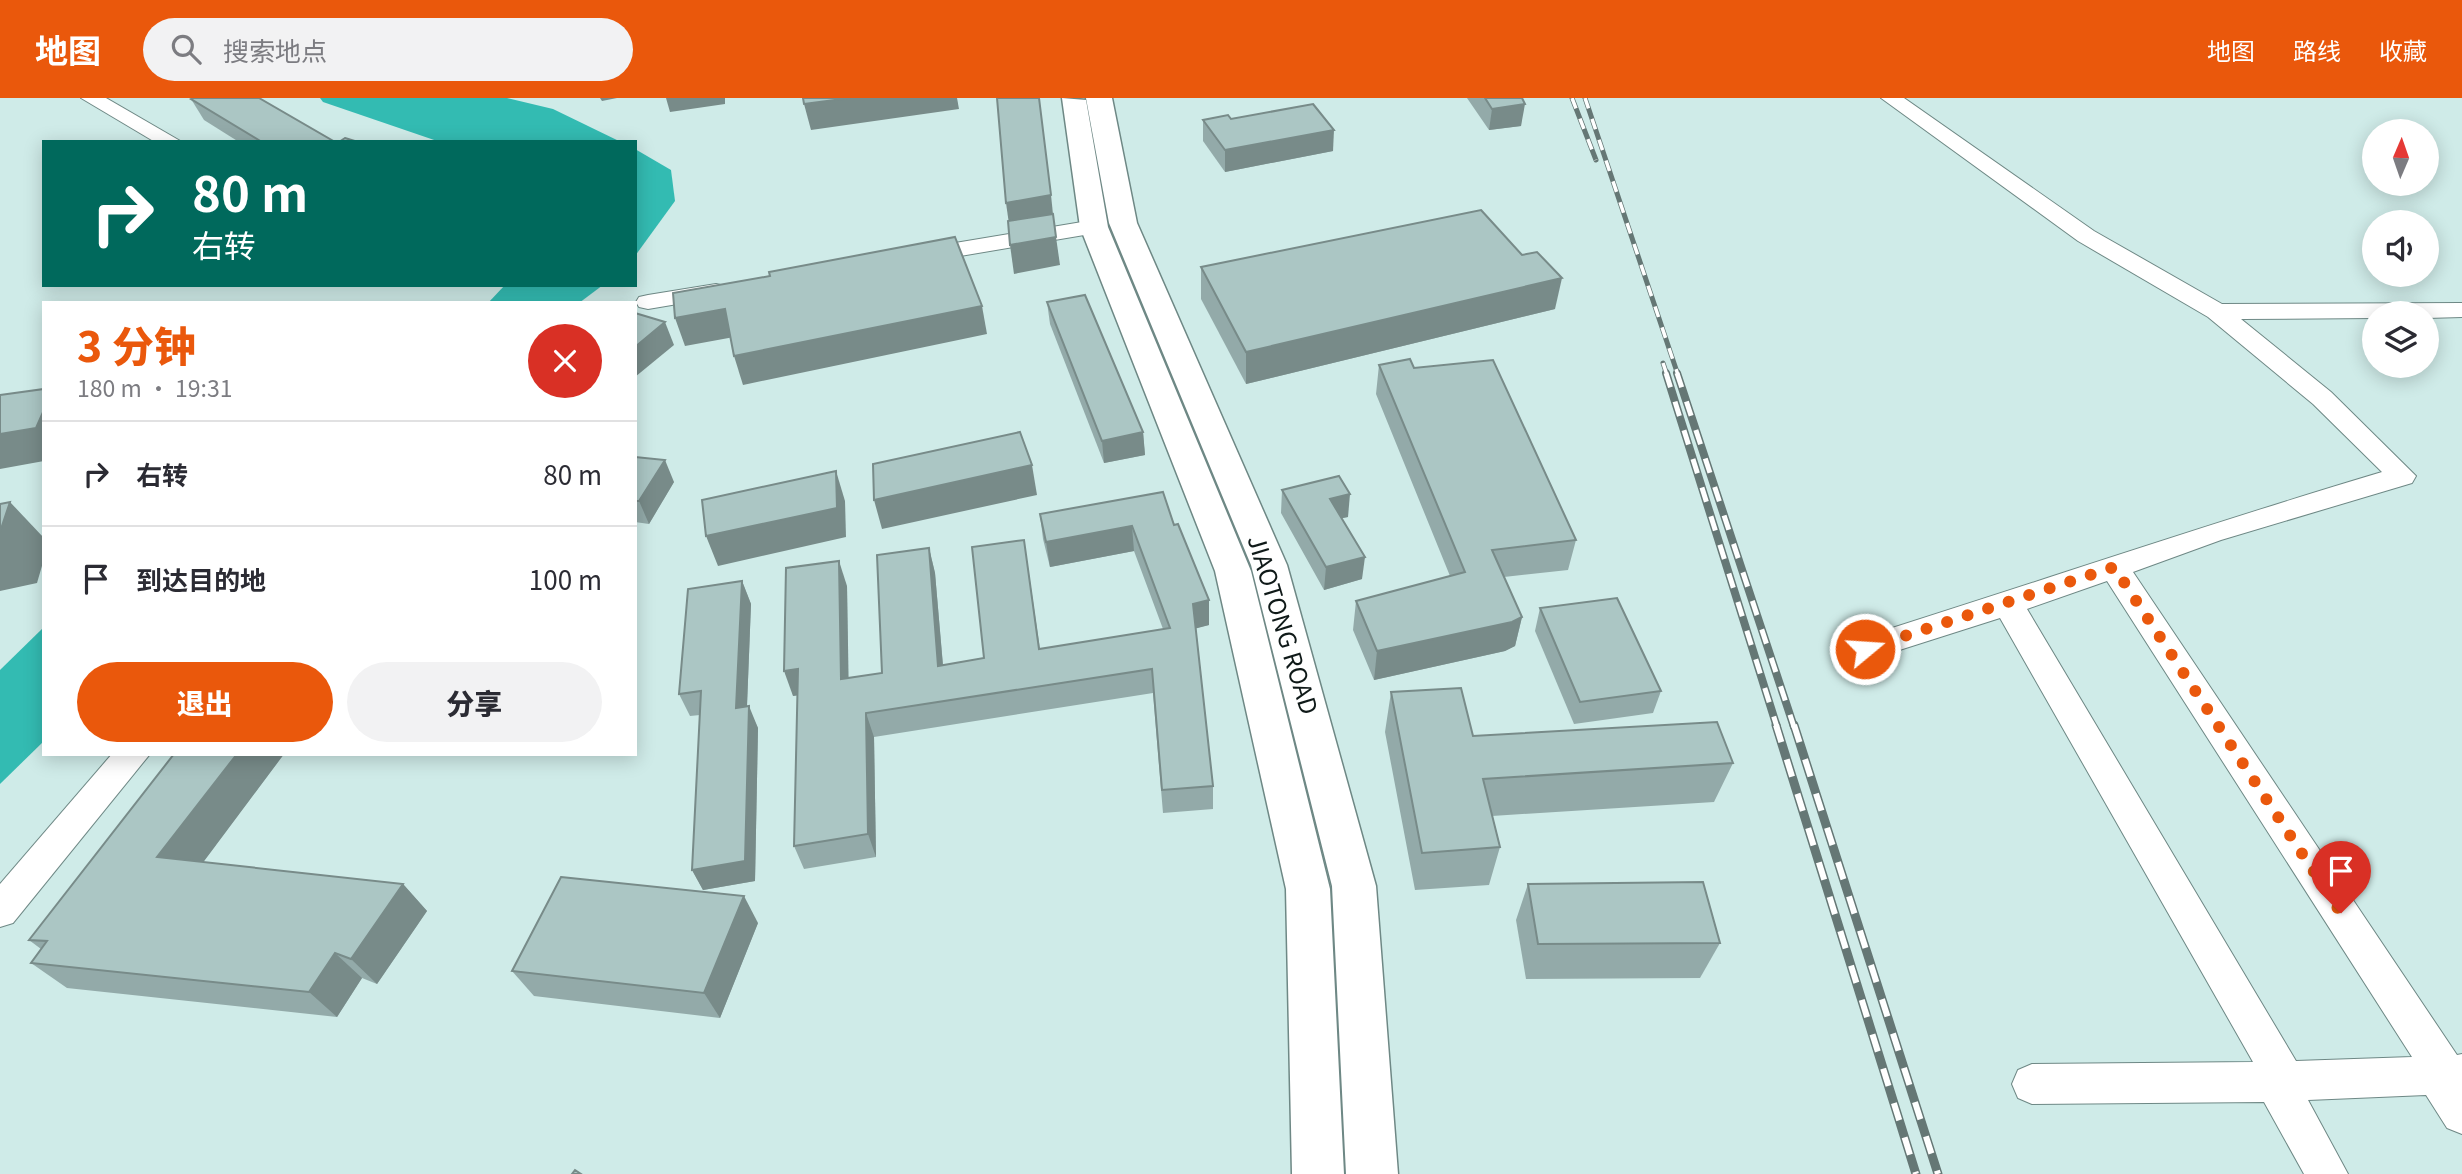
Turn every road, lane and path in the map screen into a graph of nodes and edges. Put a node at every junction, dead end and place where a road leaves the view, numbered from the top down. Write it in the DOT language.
graph roads {
  1 [pos="91,98"];
  2 [pos="1073,98"];
  3 [pos="1099,98"];
  4 [pos="1891,98"];
  5 [pos="168,140"];
  6 [pos="1094,226"];
  7 [pos="891,261"];
  8 [pos="743,286"];
  9 [pos="648,302"];
  10 [pos="2462,310"];
  11 [pos="2217,312"];
  12 [pos="2114,567"];
  13 [pos="2008,604"];
  14 [pos="1865,649"];
  15 [pos="131,756"];
  16 [pos="0,911"];
  17 [pos="2448,1074"];
  18 [pos="2281,1082"];
  19 [pos="2032,1084"];
  20 [pos="2462,1114"];
  21 [pos="1318,1174"];
  22 [pos="1372,1174"];
  23 [pos="2327,1174"];
  1 -- 5 [label="street"];
  2 -- 6 [label="main road, JIAOTONG ROAD"];
  3 -- 22 [label="main road, JIAOTONG ROAD"];
  4 -- 11 [label="street"];
  6 -- 7 [label="street"];
  6 -- 21 [label="main road, JIAOTONG ROAD"];
  8 -- 9 [label="street"];
  10 -- 11 [label="street"];
  11 -- 12 [label="street"];
  12 -- 13 [label="street"];
  12 -- 17 [label="street"];
  13 -- 14 [label="street"];
  13 -- 18 [label="street"];
  15 -- 16 [label="street"];
  17 -- 18 [label="street"];
  17 -- 20 [label="street"];
  18 -- 19 [label="street"];
  18 -- 23 [label="street"];
}
